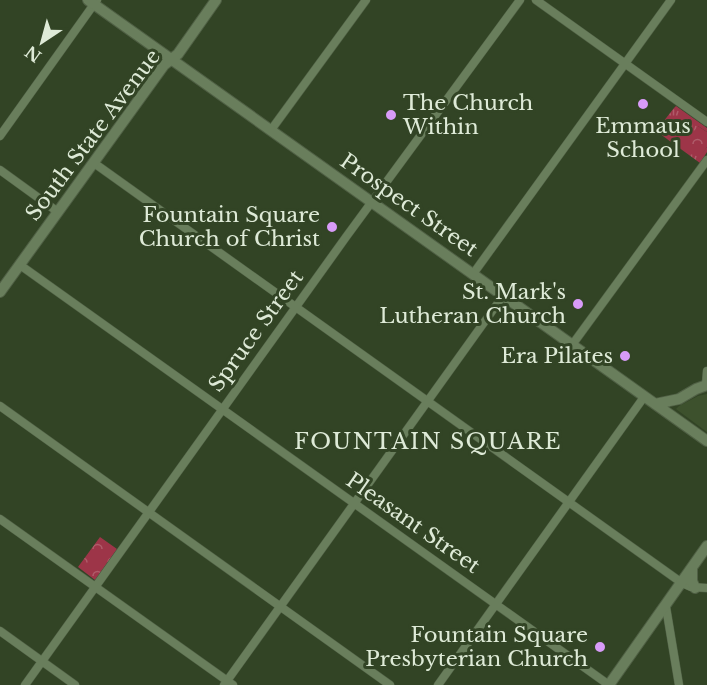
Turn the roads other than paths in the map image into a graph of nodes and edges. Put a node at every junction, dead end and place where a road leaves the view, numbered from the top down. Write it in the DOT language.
graph roads {
  1 [pos="216,0"];
  2 [pos="366,0"];
  3 [pos="520,0"];
  4 [pos="536,0"];
  5 [pos="671,0"];
  6 [pos="93,2"];
  7 [pos="171,59"];
  8 [pos="626,64"];
  9 [pos="707,122"];
  10 [pos="271,130"];
  11 [pos="0,136"];
  12 [pos="707,160"];
  13 [pos="94,163"];
  14 [pos="0,170"];
  15 [pos="372,202"];
  16 [pos="58,212"];
  17 [pos="20,265"];
  18 [pos="473,274"];
  19 [pos="0,292"];
  20 [pos="503,296"];
  21 [pos="296,307"];
  22 [pos="572,345"];
  23 [pos="707,371"];
  24 [pos="707,385"];
  25 [pos="644,397"];
  26 [pos="428,401"];
  27 [pos="655,404"];
  28 [pos="0,406"];
  29 [pos="222,410"];
  30 [pos="707,441"];
  31 [pos="569,502"];
  32 [pos="354,504"];
  33 [pos="149,513"];
  34 [pos="0,519"];
  35 [pos="707,546"];
  36 [pos="693,566"];
  37 [pos="682,583"];
  38 [pos="96,587"];
  39 [pos="695,588"];
  40 [pos="707,588"];
  41 [pos="495,604"];
  42 [pos="280,606"];
  43 [pos="666,607"];
  44 [pos="0,632"];
  45 [pos="42,661"];
  46 [pos="228,684"];
  47 [pos="25,685"];
  48 [pos="75,685"];
  49 [pos="390,685"];
  50 [pos="438,685"];
  51 [pos="609,685"];
  52 [pos="679,685"];
  1 -- 7 [label="main road, South State Avenue"];
  2 -- 10 [label="street"];
  3 -- 15 [label="street, Spruce Street"];
  4 -- 8 [label="street"];
  5 -- 8 [label="street"];
  6 -- 7 [label="main road, Prospect Street"];
  6 -- 11 [label="street"];
  7 -- 10 [label="main road, Prospect Street"];
  7 -- 13 [label="main road, South State Avenue"];
  8 -- 9 [label="street"];
  8 -- 18 [label="street"];
  10 -- 15 [label="main road, Prospect Street"];
  12 -- 22 [label="street"];
  13 -- 16 [label="main road, South State Avenue"];
  13 -- 21 [label="street"];
  14 -- 16 [label="street"];
  15 -- 18 [label="main road, Prospect Street"];
  15 -- 21 [label="street, Spruce Street"];
  16 -- 17 [label="main road, South State Avenue"];
  17 -- 19 [label="main road, South State Avenue"];
  17 -- 29 [label="street, Pleasant Street"];
  18 -- 20 [label="main road, Prospect Street"];
  20 -- 22 [label="main road, Prospect Street"];
  20 -- 26 [label="street"];
  21 -- 26 [label="street"];
  21 -- 29 [label="street, Spruce Street"];
  22 -- 25 [label="main road, Prospect Street"];
  23 -- 24 [label="street"];
  24 -- 27 [label="main road"];
  25 -- 27 [label="main road, Prospect Street"];
  25 -- 31 [label="street"];
  26 -- 31 [label="street"];
  26 -- 32 [label="street"];
  27 -- 30 [label="main road, Prospect Street"];
  28 -- 33 [label="street"];
  29 -- 32 [label="street, Pleasant Street"];
  29 -- 33 [label="street, Spruce Street"];
  31 -- 37 [label="street"];
  31 -- 41 [label="street"];
  32 -- 41 [label="street, Pleasant Street"];
  32 -- 42 [label="street"];
  33 -- 38 [label="street, Spruce Street"];
  33 -- 42 [label="street"];
  34 -- 38 [label="street"];
  35 -- 36 [label="main road"];
  36 -- 37 [label="main road"];
  36 -- 39 [label="main road"];
  37 -- 39 [label="street"];
  37 -- 43 [label="main road"];
  38 -- 45 [label="street, Spruce Street"];
  38 -- 46 [label="street"];
  39 -- 40 [label="street"];
  41 -- 50 [label="street"];
  41 -- 51 [label="street, Pleasant Street"];
  42 -- 46 [label="street"];
  42 -- 49 [label="street"];
  43 -- 51 [label="main road"];
  43 -- 52 [label="street"];
  44 -- 45 [label="street"];
  45 -- 47 [label="street, Spruce Street"];
  45 -- 48 [label="street"];
}
